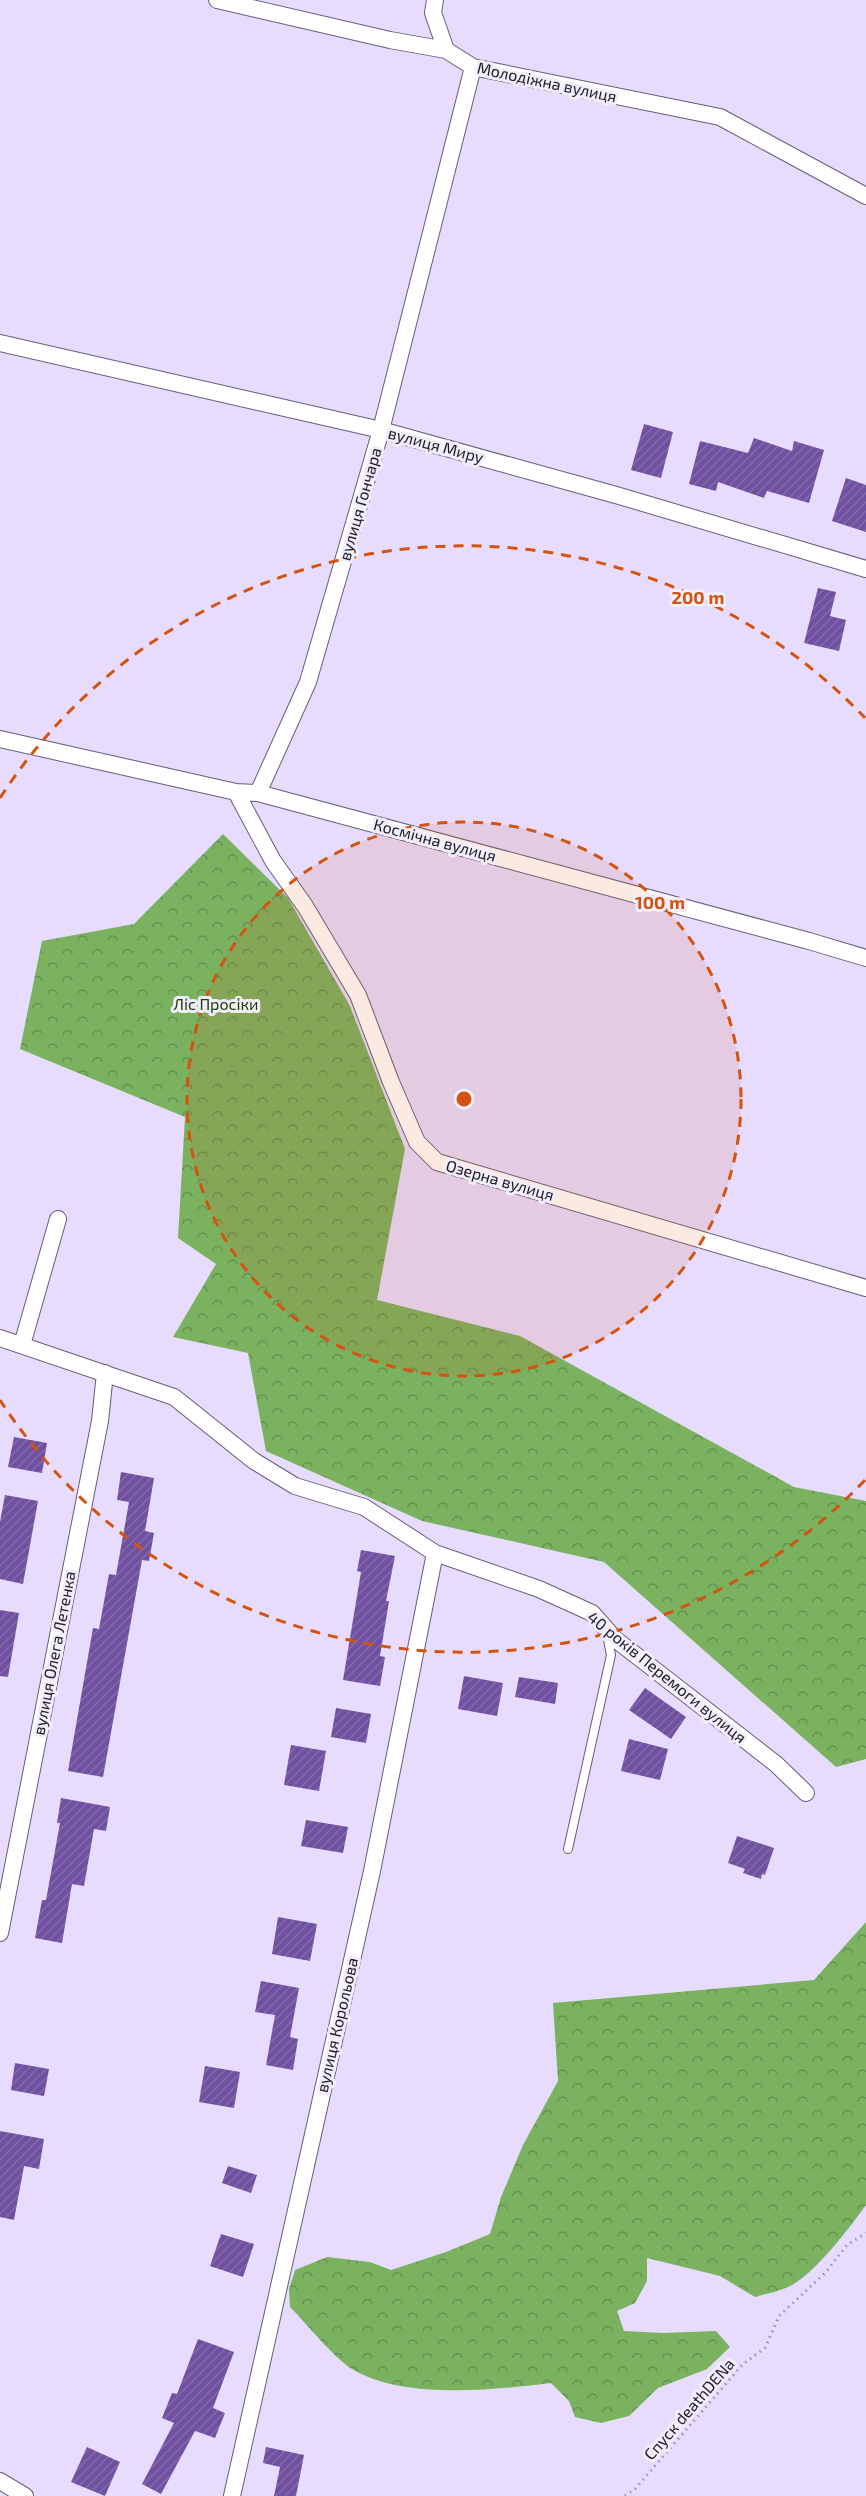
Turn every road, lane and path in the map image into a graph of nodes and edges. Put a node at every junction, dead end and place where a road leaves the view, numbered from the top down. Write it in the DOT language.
graph roads {
  1 [pos="217,0"];
  2 [pos="435,0"];
  3 [pos="446,50"];
  4 [pos="472,67"];
  5 [pos="866,196"];
  6 [pos="0,343"];
  7 [pos="381,430"];
  8 [pos="866,569"];
  9 [pos="0,739"];
  10 [pos="236,792"];
  11 [pos="258,793"];
  12 [pos="866,958"];
  13 [pos="58,1219"];
  14 [pos="866,1288"];
  15 [pos="0,1338"];
  16 [pos="22,1345"];
  17 [pos="105,1373"];
  18 [pos="435,1553"];
  19 [pos="606,1629"];
  20 [pos="806,1794"];
  21 [pos="568,1848"];
  22 [pos="0,1932"];
  23 [pos="866,2233"];
  24 [pos="0,2481"];
  25 [pos="25,2496"];
  26 [pos="232,2496"];
  27 [pos="625,2496"];
  1 -- 3 [label="street, Молодіжна вулиця"];
  2 -- 3 [label="street"];
  3 -- 4 [label="street, Молодіжна вулиця"];
  4 -- 5 [label="street, Молодіжна вулиця"];
  4 -- 7 [label="street, вулиця Гончара"];
  6 -- 7 [label="street, вулиця Миру"];
  7 -- 8 [label="street, вулиця Миру"];
  7 -- 11 [label="street, вулиця Гончара"];
  9 -- 10 [label="street, Космічна вулиця"];
  10 -- 11 [label="street, Космічна вулиця"];
  10 -- 14 [label="street, Озерна вулиця"];
  11 -- 12 [label="street, Космічна вулиця"];
  13 -- 16 [label="street"];
  15 -- 16 [label="street, 40 років Перемоги вулиця"];
  16 -- 17 [label="street, 40 років Перемоги вулиця"];
  17 -- 18 [label="street, 40 років Перемоги вулиця"];
  17 -- 22 [label="street, вулиця Олега Летенка"];
  18 -- 19 [label="street, 40 років Перемоги вулиця"];
  18 -- 26 [label="street, вулиця Корольова"];
  19 -- 20 [label="street, 40 років Перемоги вулиця"];
  19 -- 21 [label="lane"];
  23 -- 27 [label="path, Спуск deathDENa"];
  24 -- 25 [label="street"];
}
